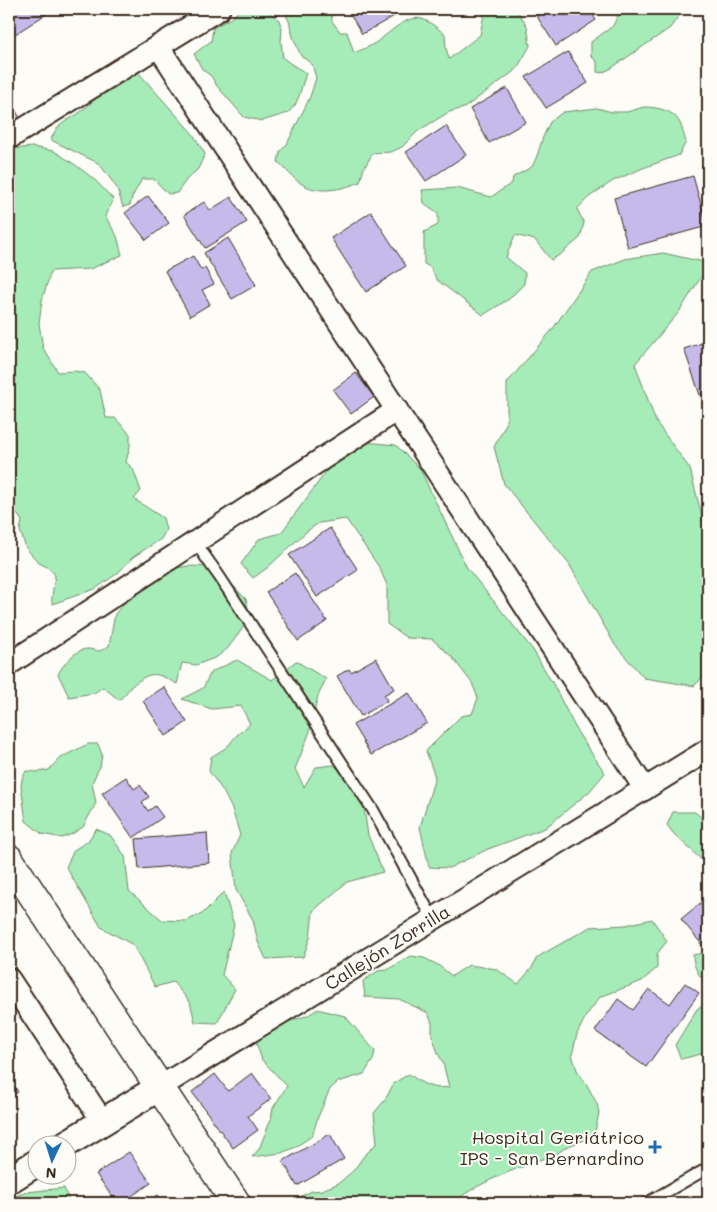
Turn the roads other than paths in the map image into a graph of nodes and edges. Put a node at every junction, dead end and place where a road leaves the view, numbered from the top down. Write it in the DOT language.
graph roads {
  1 [pos="218,9"];
  2 [pos="158,46"];
  3 [pos="9,138"];
  4 [pos="396,410"];
  5 [pos="194,542"];
  6 [pos="9,664"];
  7 [pos="708,750"];
  8 [pos="645,789"];
  9 [pos="9,859"];
  10 [pos="433,919"];
  11 [pos="9,979"];
  12 [pos="160,1086"];
  13 [pos="103,1122"];
  14 [pos="78,1137"];
  15 [pos="28,1168"];
  16 [pos="708,1168"];
  17 [pos="9,1180"];
  18 [pos="236,1203"];
  19 [pos="647,1203"];
  1 -- 2 [label="street"];
  2 -- 3 [label="street"];
  2 -- 4 [label="street"];
  4 -- 5 [label="street"];
  4 -- 8 [label="street"];
  5 -- 6 [label="street"];
  5 -- 10 [label="lane"];
  7 -- 8 [label="street, Callejón Zorrilla"];
  8 -- 10 [label="street, Callejón Zorrilla"];
  9 -- 12 [label="main road"];
  10 -- 12 [label="street, Callejón Zorrilla"];
  11 -- 13 [label="street"];
  12 -- 13 [label="street, Callejón Zorrilla"];
  12 -- 18 [label="main road"];
  13 -- 14 [label="street, Callejón Zorrilla"];
  15 -- 17 [label="street"];
  16 -- 19 [label="lane"];
}
